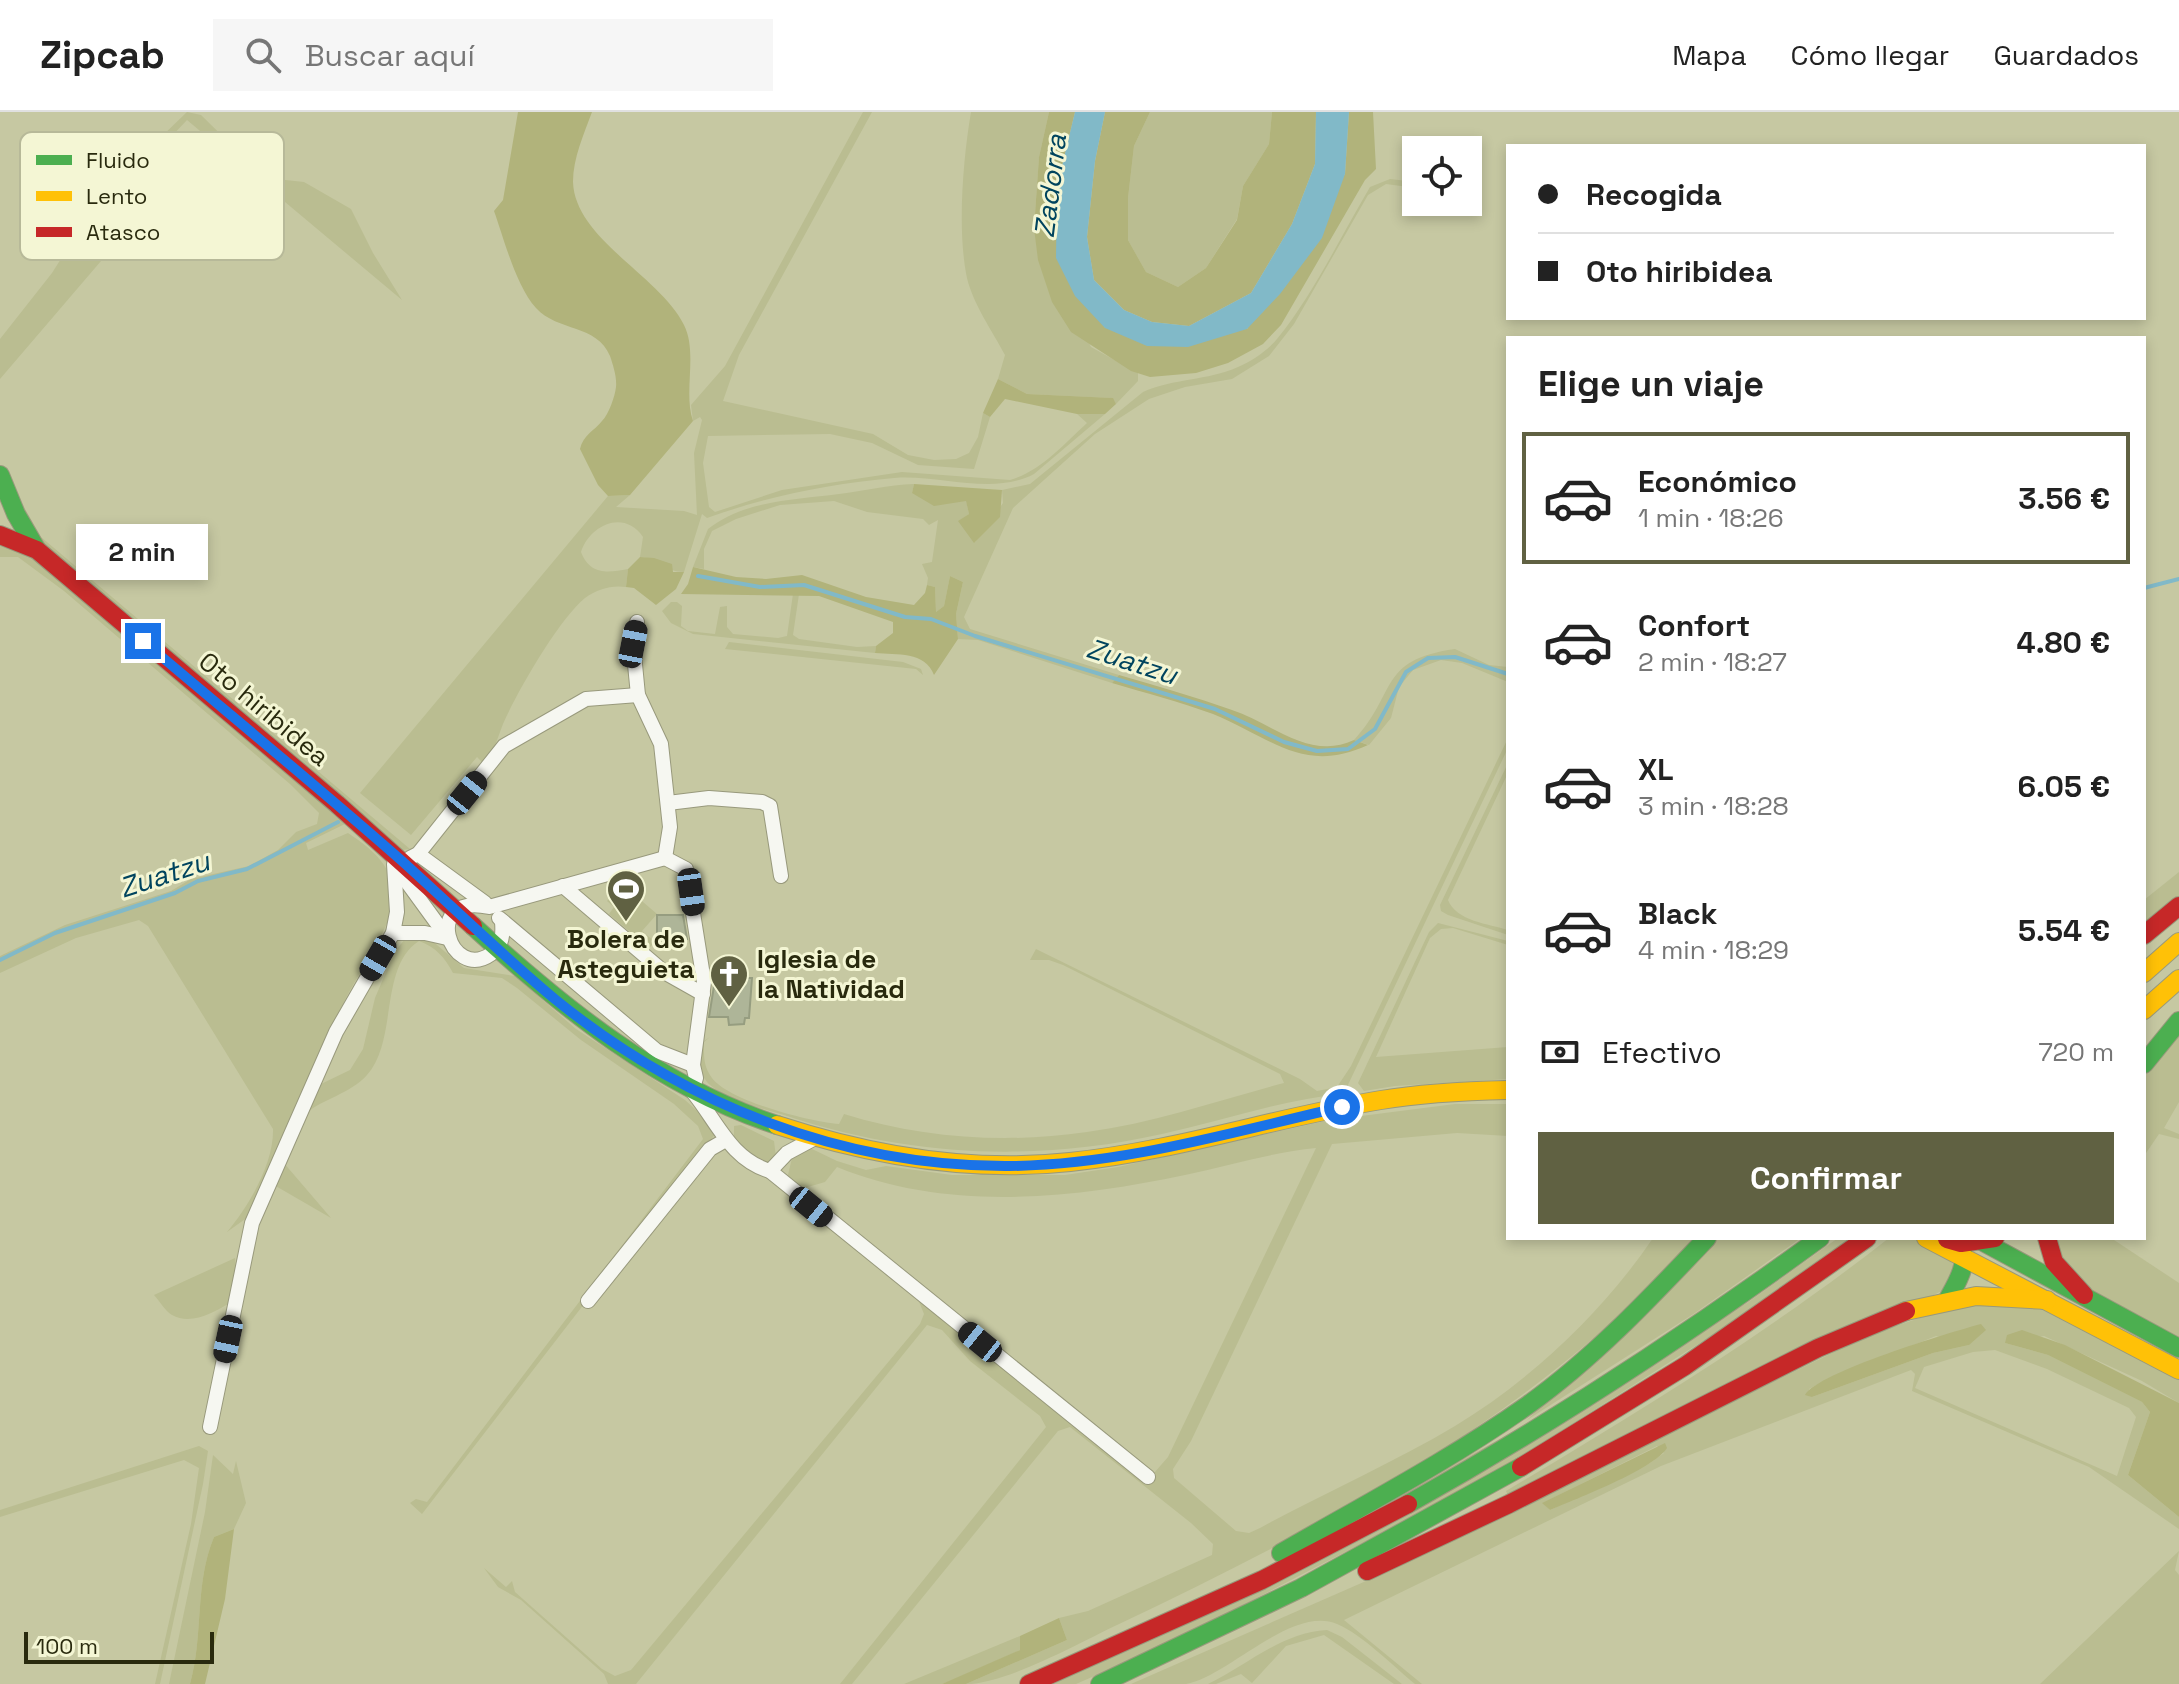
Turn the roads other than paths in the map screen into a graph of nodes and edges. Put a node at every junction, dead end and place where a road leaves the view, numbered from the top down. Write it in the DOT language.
graph roads {
  1 [pos="1,490"];
  2 [pos="0,535"];
  3 [pos="37,550"];
  4 [pos="637,622"];
  5 [pos="638,695"];
  6 [pos="668,803"];
  7 [pos="665,858"];
  8 [pos="405,860"];
  9 [pos="781,876"];
  10 [pos="563,886"];
  11 [pos="2179,906"];
  12 [pos="489,907"];
  13 [pos="456,910"];
  14 [pos="502,921"];
  15 [pos="393,933"];
  16 [pos="2146,933"];
  17 [pos="447,938"];
  18 [pos="2179,942"];
  19 [pos="498,948"];
  20 [pos="2146,971"];
  21 [pos="2179,979"];
  22 [pos="703,994"];
  23 [pos="2146,1008"];
  24 [pos="2179,1021"];
  25 [pos="2146,1062"];
  26 [pos="693,1065"];
  27 [pos="1506,1090"];
  28 [pos="692,1091"];
  29 [pos="1433,1094"];
  30 [pos="1506,1098"];
  31 [pos="735,1111"];
  32 [pos="776,1126"];
  33 [pos="723,1137"];
  34 [pos="815,1138"];
  35 [pos="787,1153"];
  36 [pos="770,1171"];
  37 [pos="1705,1240"];
  38 [pos="1817,1240"];
  39 [pos="1864,1240"];
  40 [pos="2048,1240"];
  41 [pos="1959,1241"];
  42 [pos="2084,1295"];
  43 [pos="1948,1299"];
  44 [pos="2047,1300"];
  45 [pos="588,1301"];
  46 [pos="2179,1348"];
  47 [pos="2179,1370"];
  48 [pos="210,1427"];
  49 [pos="1148,1477"];
  50 [pos="1263,1609"];
  51 [pos="1086,1659"];
  52 [pos="1029,1684"];
  53 [pos="1100,1684"];
  1 -- 3 [label="main road, Oto hiribidea"];
  2 -- 3 [label="main road, Oto hiribidea"];
  3 -- 8 [label="main road, Oto hiribidea"];
  4 -- 5 [label="street"];
  5 -- 6 [label="street"];
  5 -- 8 [label="street"];
  6 -- 7 [label="street"];
  6 -- 9 [label="street"];
  7 -- 10 [label="street"];
  7 -- 22 [label="street"];
  8 -- 12 [label="street, Oto hiribidea"];
  8 -- 13 [label="main road, Oto hiribidea"];
  8 -- 15 [label="street"];
  8 -- 17 [label="street"];
  10 -- 12 [label="street"];
  10 -- 22 [label="street"];
  11 -- 16 [label="main road"];
  12 -- 13 [label="street"];
  12 -- 14 [label="street, Oto hiribidea"];
  13 -- 17 [label="street"];
  13 -- 19 [label="main road, Oto hiribidea"];
  14 -- 19 [label="street"];
  14 -- 26 [label="street, Oto hiribidea"];
  15 -- 17 [label="street"];
  15 -- 48 [label="street"];
  17 -- 19 [label="street"];
  18 -- 20 [label="main road"];
  19 -- 28 [label="main road, Oto hiribidea"];
  21 -- 23 [label="main road"];
  22 -- 26 [label="street"];
  24 -- 25 [label="main road"];
  26 -- 28 [label="street"];
  27 -- 29 [label="main road"];
  28 -- 31 [label="main road, Oto hiribidea"];
  28 -- 33 [label="street"];
  29 -- 30 [label="main road"];
  29 -- 34 [label="main road, Oto hiribidea"];
  31 -- 32 [label="main road, Oto hiribidea"];
  31 -- 33 [label="street"];
  32 -- 34 [label="main road, Oto hiribidea"];
  32 -- 35 [label="street"];
  33 -- 36 [label="street"];
  33 -- 45 [label="street"];
  34 -- 35 [label="street"];
  35 -- 36 [label="street"];
  36 -- 49 [label="street"];
  37 -- 51 [label="main road"];
  38 -- 51 [label="main road"];
  39 -- 50 [label="main road"];
  40 -- 42 [label="main road"];
  41 -- 42 [label="main road"];
  41 -- 43 [label="main road"];
  41 -- 44 [label="main road"];
  42 -- 46 [label="main road"];
  43 -- 44 [label="main road"];
  43 -- 50 [label="main road"];
  44 -- 47 [label="main road"];
  50 -- 53 [label="main road"];
  51 -- 52 [label="main road"];
}
